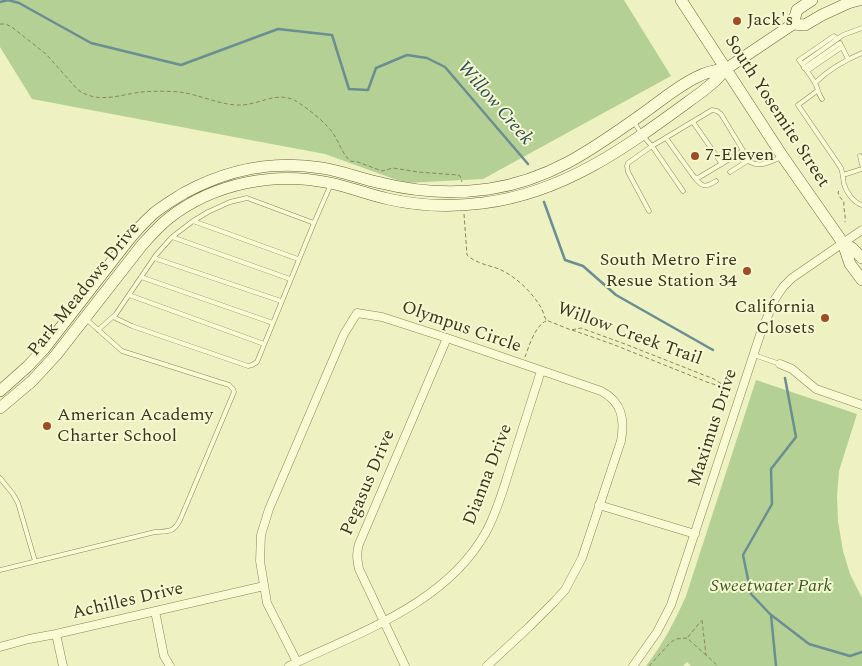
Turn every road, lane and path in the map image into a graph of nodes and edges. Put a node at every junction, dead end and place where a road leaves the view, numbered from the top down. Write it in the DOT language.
graph roads {
  1 [pos="681,0"];
  2 [pos="812,0"];
  3 [pos="843,0"];
  4 [pos="859,0"];
  5 [pos="808,23"];
  6 [pos="0,24"];
  7 [pos="793,24"];
  8 [pos="862,28"];
  9 [pos="840,43"];
  10 [pos="862,53"];
  11 [pos="848,59"];
  12 [pos="804,68"];
  13 [pos="726,69"];
  14 [pos="814,83"];
  15 [pos="817,91"];
  16 [pos="822,99"];
  17 [pos="633,120"];
  18 [pos="693,122"];
  19 [pos="642,135"];
  20 [pos="666,138"];
  21 [pos="652,146"];
  22 [pos="743,151"];
  23 [pos="783,156"];
  24 [pos="860,156"];
  25 [pos="749,160"];
  26 [pos="722,164"];
  27 [pos="862,165"];
  28 [pos="862,169"];
  29 [pos="730,172"];
  30 [pos="843,175"];
  31 [pos="694,177"];
  32 [pos="462,179"];
  33 [pos="716,181"];
  34 [pos="332,183"];
  35 [pos="845,188"];
  36 [pos="683,191"];
  37 [pos="862,205"];
  38 [pos="464,211"];
  39 [pos="649,211"];
  40 [pos="193,221"];
  41 [pos="314,222"];
  42 [pos="845,222"];
  43 [pos="862,230"];
  44 [pos="172,238"];
  45 [pos="842,243"];
  46 [pos="154,258"];
  47 [pos="862,258"];
  48 [pos="298,259"];
  49 [pos="141,277"];
  50 [pos="290,279"];
  51 [pos="862,280"];
  52 [pos="129,295"];
  53 [pos="281,301"];
  54 [pos="75,310"];
  55 [pos="113,317"];
  56 [pos="85,318"];
  57 [pos="546,320"];
  58 [pos="272,324"];
  59 [pos="98,330"];
  60 [pos="571,330"];
  61 [pos="447,338"];
  62 [pos="264,344"];
  63 [pos="754,355"];
  64 [pos="522,364"];
  65 [pos="780,364"];
  66 [pos="542,371"];
  67 [pos="726,388"];
  68 [pos="731,390"];
  69 [pos="0,391"];
  70 [pos="862,405"];
  71 [pos="0,408"];
  72 [pos="0,478"];
  73 [pos="599,505"];
  74 [pos="695,534"];
  75 [pos="35,561"];
  76 [pos="0,570"];
  77 [pos="264,586"];
  78 [pos="155,611"];
  79 [pos="384,621"];
  80 [pos="56,634"];
  81 [pos="687,638"];
  82 [pos="0,647"];
  83 [pos="706,655"];
  84 [pos="298,662"];
  85 [pos="63,666"];
  86 [pos="170,666"];
  87 [pos="289,666"];
  88 [pos="405,666"];
  89 [pos="487,666"];
  90 [pos="633,666"];
  91 [pos="649,666"];
  92 [pos="718,666"];
  1 -- 13 [label="main road, South Yosemite Street"];
  2 -- 7 [label="main road, Park Meadows Drive"];
  3 -- 5 [label="main road"];
  4 -- 5 [label="main road"];
  5 -- 7 [label="main road"];
  6 -- 32 [label="path"];
  7 -- 13 [label="main road, Park Meadows Drive"];
  8 -- 9 [label="lane"];
  9 -- 11 [label="lane"];
  9 -- 12 [label="lane"];
  9 -- 12 [label="lane"];
  10 -- 11 [label="lane"];
  11 -- 14 [label="lane"];
  12 -- 14 [label="lane"];
  13 -- 17 [label="main road, Park Meadows Drive"];
  13 -- 19 [label="main road, Park Meadows Drive"];
  13 -- 23 [label="main road, South Yosemite Street"];
  14 -- 15 [label="lane"];
  15 -- 16 [label="lane"];
  15 -- 30 [label="lane"];
  17 -- 19 [label="lane"];
  17 -- 54 [label="main road, Park Meadows Drive"];
  18 -- 20 [label="lane"];
  18 -- 22 [label="lane"];
  18 -- 26 [label="lane"];
  19 -- 21 [label="lane"];
  19 -- 34 [label="main road, Park Meadows Drive"];
  20 -- 21 [label="lane"];
  20 -- 31 [label="lane"];
  21 -- 36 [label="lane"];
  21 -- 39 [label="lane"];
  22 -- 25 [label="lane"];
  22 -- 26 [label="lane"];
  23 -- 25 [label="lane"];
  23 -- 45 [label="main road, South Yosemite Street"];
  24 -- 27 [label="lane"];
  25 -- 29 [label="lane"];
  26 -- 31 [label="lane"];
  28 -- 30 [label="lane"];
  30 -- 35 [label="lane"];
  31 -- 33 [label="lane"];
  34 -- 41 [label="lane"];
  34 -- 56 [label="main road, Park Meadows Drive"];
  35 -- 37 [label="lane"];
  35 -- 42 [label="path"];
  38 -- 57 [label="path, Willow Creek Trail"];
  40 -- 41 [label="lane"];
  40 -- 44 [label="lane"];
  40 -- 48 [label="lane"];
  41 -- 48 [label="lane"];
  43 -- 45 [label="street, Maximus Drive"];
  44 -- 46 [label="lane"];
  44 -- 50 [label="lane"];
  45 -- 47 [label="main road, South Yosemite Street"];
  45 -- 51 [label="main road, South Yosemite Street"];
  45 -- 63 [label="street, Maximus Drive"];
  46 -- 49 [label="lane"];
  46 -- 53 [label="lane"];
  48 -- 50 [label="lane"];
  49 -- 52 [label="lane"];
  49 -- 58 [label="lane"];
  50 -- 53 [label="lane"];
  52 -- 55 [label="lane"];
  52 -- 62 [label="lane"];
  53 -- 58 [label="lane"];
  54 -- 56 [label="lane"];
  54 -- 69 [label="main road, Park Meadows Drive"];
  55 -- 59 [label="lane"];
  55 -- 62 [label="lane"];
  56 -- 59 [label="lane"];
  56 -- 71 [label="main road, Park Meadows Drive"];
  57 -- 60 [label="path, Willow Creek Trail"];
  57 -- 64 [label="path"];
  58 -- 62 [label="lane"];
  59 -- 75 [label="lane"];
  60 -- 67 [label="path"];
  60 -- 67 [label="path, Willow Creek Trail"];
  61 -- 64 [label="street, Olympus Circle"];
  61 -- 77 [label="street, Olympus Circle"];
  61 -- 79 [label="street, Pegasus Drive"];
  63 -- 65 [label="lane"];
  63 -- 74 [label="street, Maximus Drive"];
  64 -- 66 [label="street, Olympus Circle"];
  65 -- 70 [label="street"];
  66 -- 73 [label="street, Olympus Circle"];
  66 -- 79 [label="street, Dianna Drive"];
  67 -- 68 [label="path, Willow Creek Trail"];
  72 -- 75 [label="lane"];
  73 -- 74 [label="street"];
  73 -- 89 [label="street, Olympus Circle"];
  74 -- 90 [label="street, Maximus Drive"];
  75 -- 76 [label="lane"];
  77 -- 78 [label="street, Achilles Drive"];
  77 -- 84 [label="street, Olympus Circle"];
  78 -- 80 [label="street, Achilles Drive"];
  78 -- 86 [label="street"];
  79 -- 84 [label="street, Dianna Drive"];
  79 -- 88 [label="street, Pegasus Drive"];
  80 -- 82 [label="street, Achilles Drive"];
  80 -- 85 [label="street"];
  81 -- 83 [label="path"];
  81 -- 83 [label="path"];
  81 -- 91 [label="path"];
  83 -- 92 [label="path"];
  84 -- 87 [label="street, Dianna Drive"];
}
